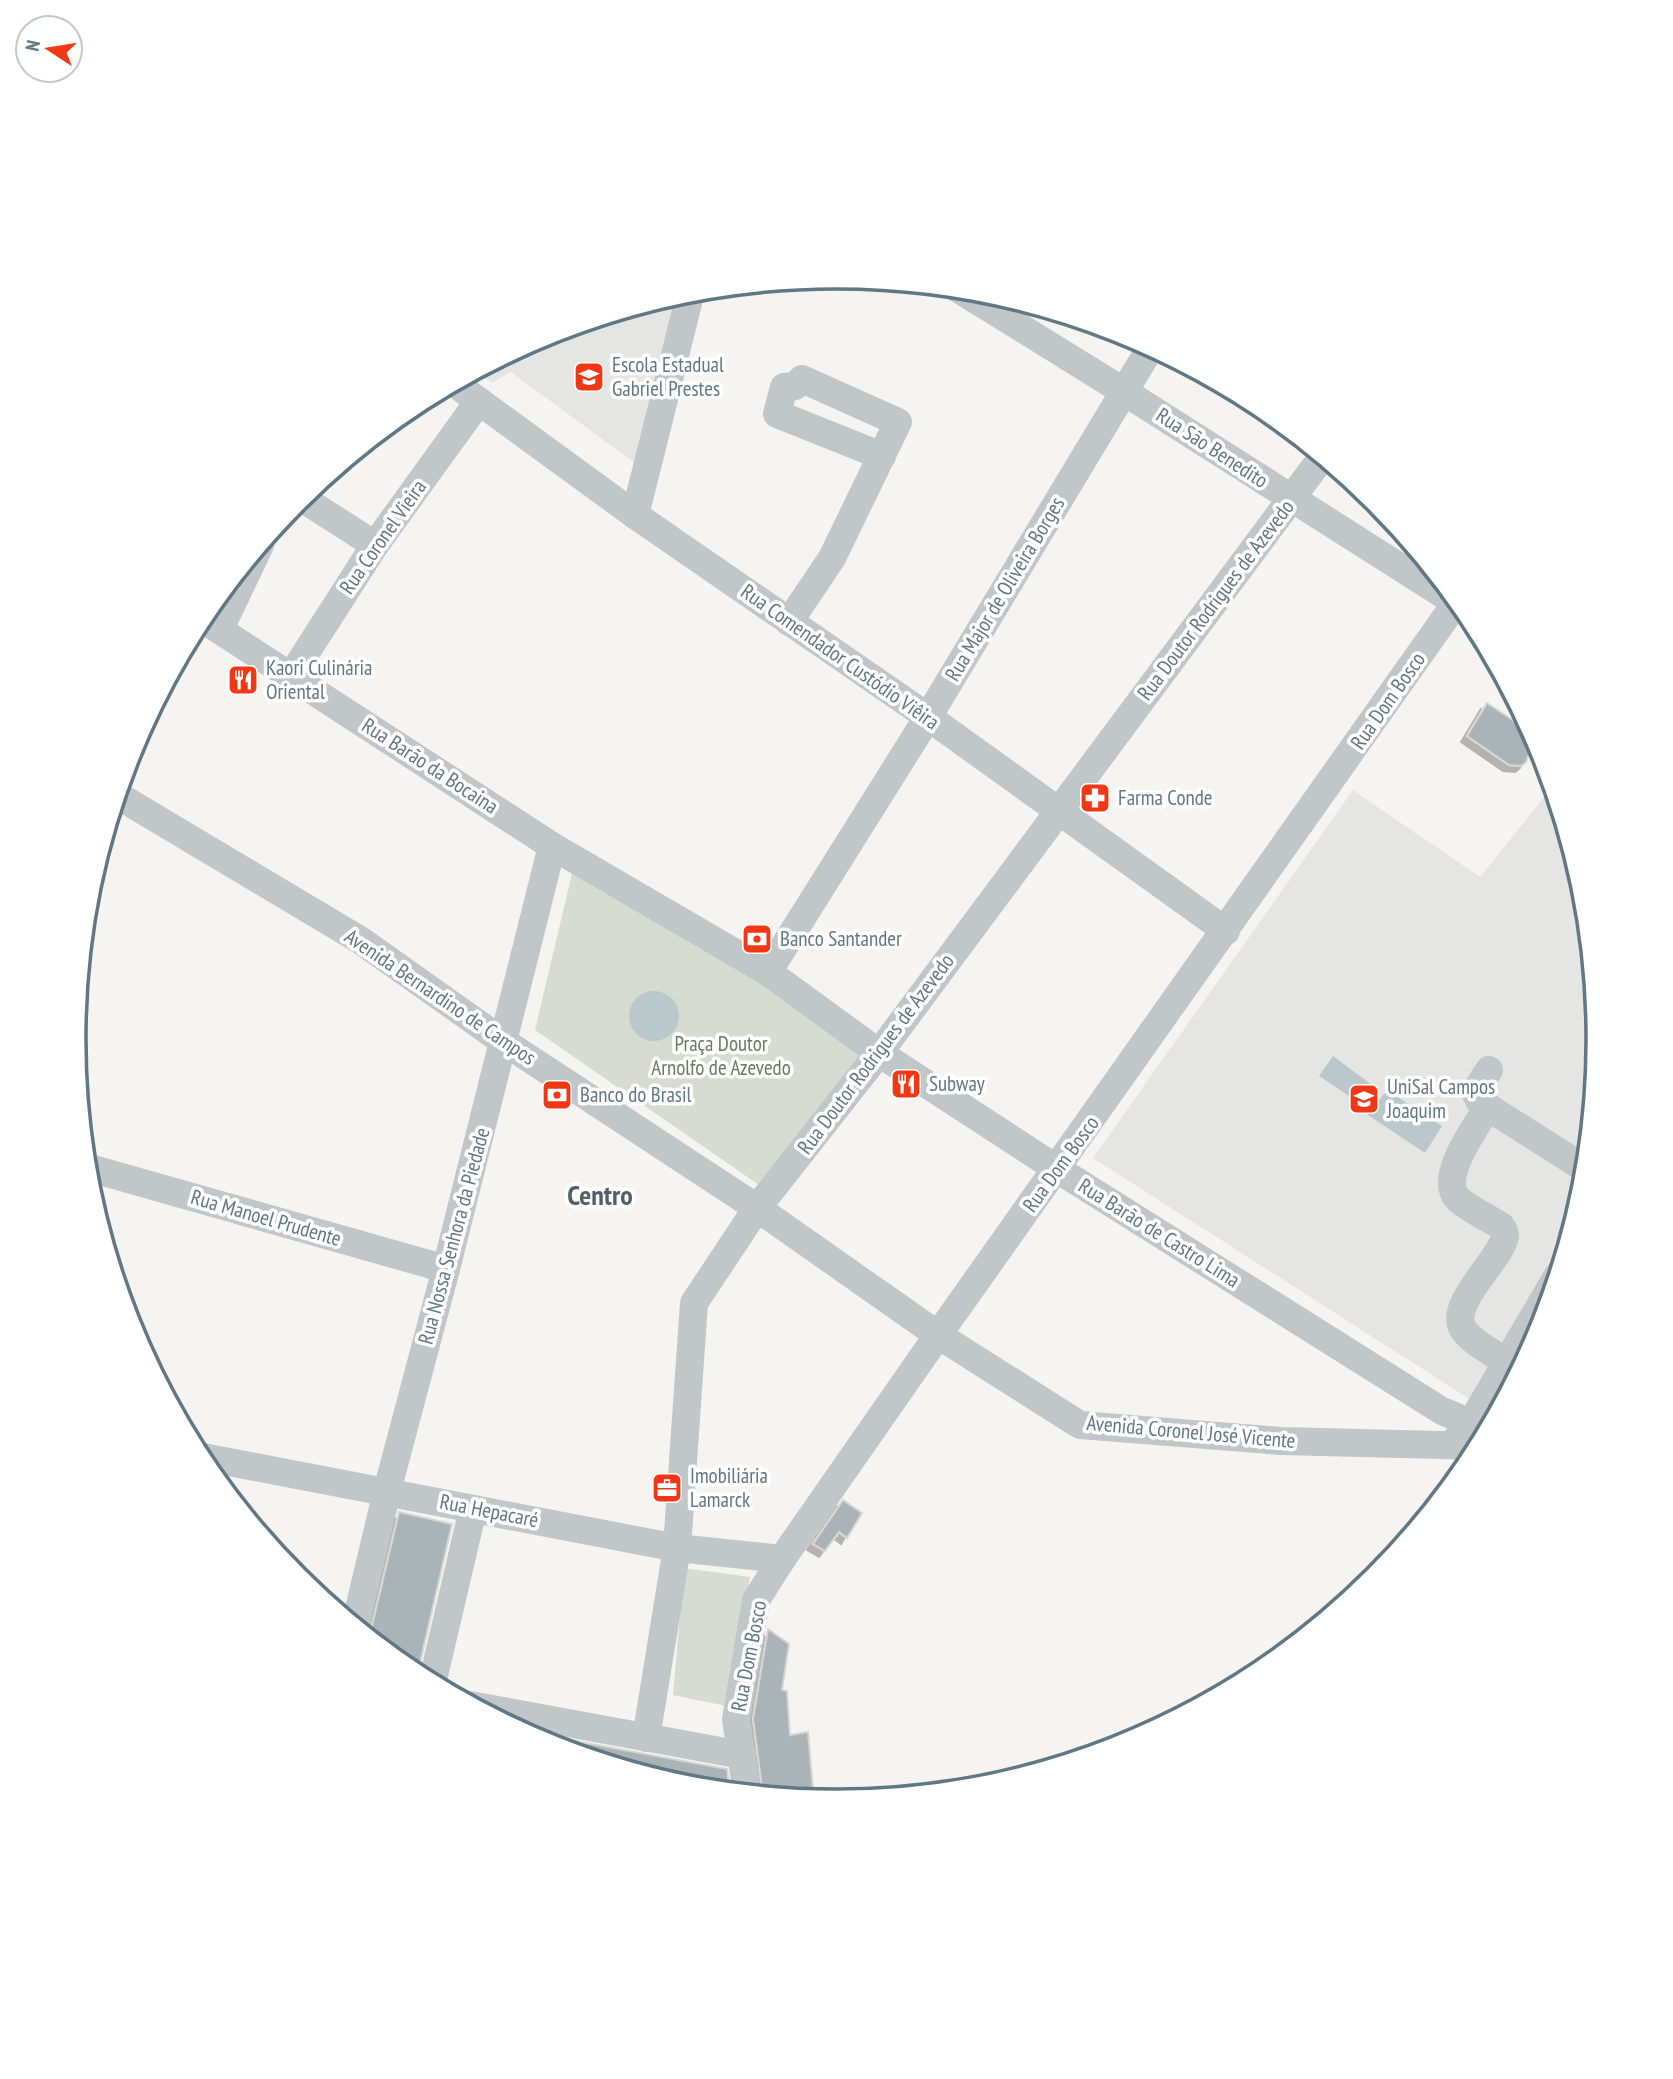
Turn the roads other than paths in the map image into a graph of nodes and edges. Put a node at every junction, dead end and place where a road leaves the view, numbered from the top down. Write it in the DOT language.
graph roads {
  1 [pos="688,303"];
  2 [pos="981,303"];
  3 [pos="1146,356"];
  4 [pos="462,389"];
  5 [pos="1123,391"];
  6 [pos="479,401"];
  7 [pos="883,456"];
  8 [pos="1318,463"];
  9 [pos="1292,499"];
  10 [pos="311,504"];
  11 [pos="635,515"];
  12 [pos="375,545"];
  13 [pos="1439,592"];
  14 [pos="1454,613"];
  15 [pos="789,622"];
  16 [pos="211,624"];
  17 [pos="291,676"];
  18 [pos="928,717"];
  19 [pos="125,800"];
  20 [pos="1058,810"];
  21 [pos="552,846"];
  22 [pos="1226,931"];
  23 [pos="768,972"];
  24 [pos="504,1042"];
  25 [pos="879,1053"];
  26 [pos="1489,1070"];
  27 [pos="1489,1107"];
  28 [pos="1577,1163"];
  29 [pos="1057,1169"];
  30 [pos="97,1170"];
  31 [pos="757,1208"];
  32 [pos="446,1269"];
  33 [pos="1535,1313"];
  34 [pos="938,1335"];
  35 [pos="1506,1362"];
  36 [pos="1442,1411"];
  37 [pos="1485,1419"];
  38 [pos="1476,1432"];
  39 [pos="1476,1434"];
  40 [pos="1434,1445"];
  41 [pos="213,1458"];
  42 [pos="387,1491"];
  43 [pos="473,1509"];
  44 [pos="677,1548"];
  45 [pos="782,1559"];
  46 [pos="357,1617"];
  47 [pos="435,1674"];
  48 [pos="499,1710"];
  49 [pos="646,1738"];
  50 [pos="742,1755"];
  51 [pos="746,1785"];
  1 -- 11 [label="street"];
  2 -- 5 [label="street, Rua São Benedito"];
  3 -- 5 [label="street, Rua Major de Oliveira Borges"];
  4 -- 6 [label="street, Rua Comendador Custódio Viêira"];
  5 -- 9 [label="street, Rua São Benedito"];
  5 -- 18 [label="street, Rua Major de Oliveira Borges"];
  6 -- 11 [label="street, Rua Comendador Custódio Viêira"];
  6 -- 12 [label="street, Rua Coronel Vieira"];
  7 -- 15 [label="street"];
  8 -- 9 [label="street, Rua Doutor Rodrigues de Azevedo"];
  9 -- 13 [label="street, Rua São Benedito"];
  9 -- 20 [label="street, Rua Doutor Rodrigues de Azevedo"];
  10 -- 12 [label="street"];
  11 -- 15 [label="street, Rua Comendador Custódio Viêira"];
  12 -- 17 [label="street, Rua Coronel Vieira"];
  14 -- 22 [label="street, Rua Dom Bosco"];
  15 -- 18 [label="street, Rua Comendador Custódio Viêira"];
  16 -- 17 [label="street, Rua Barão da Bocaina"];
  17 -- 21 [label="street, Rua Barão da Bocaina"];
  18 -- 20 [label="street, Rua Comendador Custódio Viêira"];
  18 -- 23 [label="street, Rua Major de Oliveira Borges"];
  19 -- 24 [label="street, Avenida Bernardino de Campos"];
  20 -- 22 [label="street, Rua Comendador Custódio Viêira"];
  20 -- 25 [label="street, Rua Doutor Rodrigues de Azevedo"];
  21 -- 23 [label="street, Rua Barão de Castro Lima"];
  21 -- 24 [label="street, Rua Nossa Senhora da Piedade"];
  22 -- 29 [label="street, Rua Dom Bosco"];
  23 -- 25 [label="street, Rua Barão de Castro Lima"];
  24 -- 31 [label="street, Avenida Bernardino de Campos"];
  24 -- 32 [label="street, Rua Nossa Senhora da Piedade"];
  25 -- 29 [label="street, Rua Barão de Castro Lima"];
  25 -- 31 [label="street, Rua Doutor Rodrigues de Azevedo"];
  26 -- 27 [label="street"];
  27 -- 28 [label="street"];
  27 -- 35 [label="street"];
  29 -- 34 [label="street, Rua Dom Bosco"];
  29 -- 36 [label="street, Rua Barão de Castro Lima"];
  30 -- 32 [label="street, Rua Manoel Prudente"];
  31 -- 34 [label="street, Avenida Coronel José Vicente"];
  31 -- 44 [label="street, Rua Doutor Rodrigues de Azevedo"];
  32 -- 42 [label="street, Rua Nossa Senhora da Piedade"];
  33 -- 35 [label="street"];
  34 -- 40 [label="street, Avenida Coronel José Vicente"];
  34 -- 45 [label="street, Rua Dom Bosco"];
  35 -- 37 [label="street"];
  36 -- 38 [label="street, Rua Barão de Castro Lima"];
  36 -- 40 [label="street"];
  39 -- 40 [label="street"];
  41 -- 42 [label="street, Rua Hepacaré"];
  42 -- 43 [label="street, Rua Hepacaré"];
  42 -- 46 [label="street, Rua Nossa Senhora da Piedade"];
  43 -- 44 [label="street, Rua Hepacaré"];
  43 -- 47 [label="street"];
  44 -- 45 [label="street, Rua Hepacaré"];
  44 -- 49 [label="street, Rua Doutor Rodrigues de Azevedo"];
  45 -- 50 [label="street, Rua Dom Bosco"];
  48 -- 49 [label="street"];
  49 -- 50 [label="street"];
  50 -- 51 [label="street, Rua Dom Bosco"];
}
